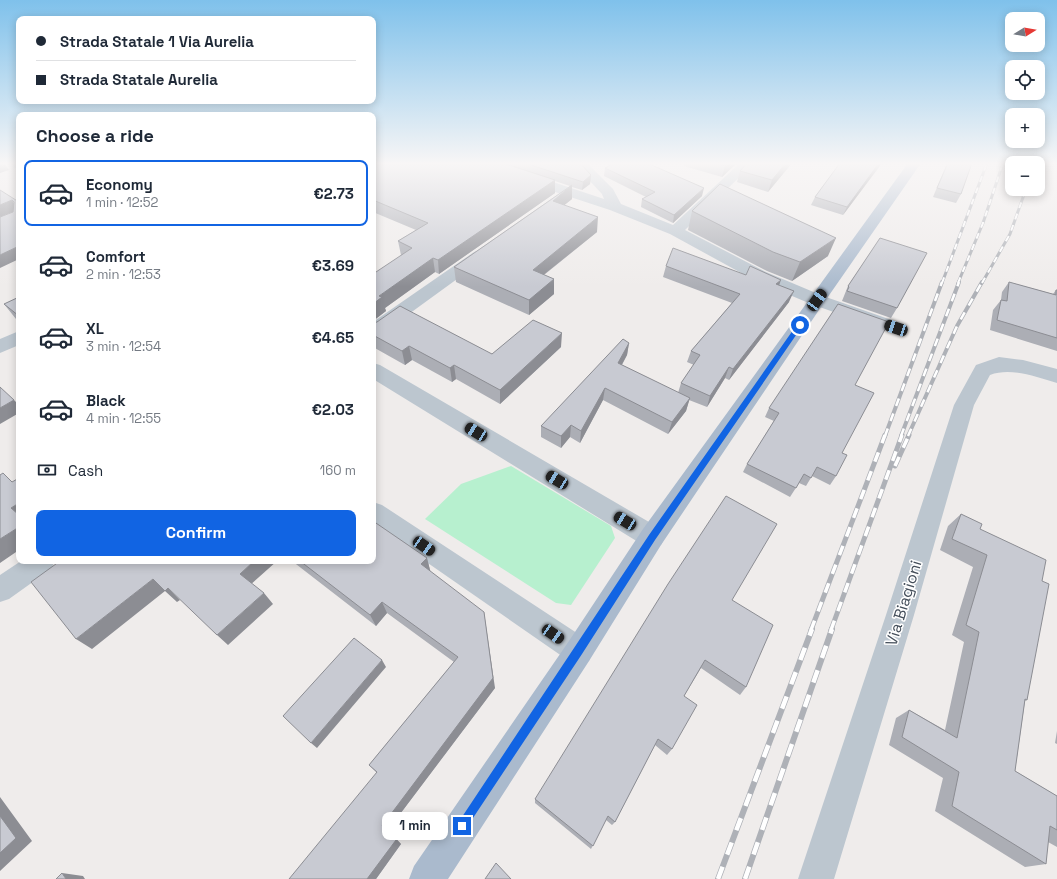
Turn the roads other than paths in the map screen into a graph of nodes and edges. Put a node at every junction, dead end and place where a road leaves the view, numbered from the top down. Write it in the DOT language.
graph roads {
  1 [pos="606,204"];
  2 [pos="614,204"];
  3 [pos="705,204"];
  4 [pos="886,204"];
  5 [pos="615,207"];
  6 [pos="675,231"];
  7 [pos="490,248"];
  8 [pos="817,300"];
  9 [pos="896,328"];
  10 [pos="376,329"];
  11 [pos="16,339"];
  12 [pos="0,347"];
  13 [pos="376,372"];
  14 [pos="1057,376"];
  15 [pos="376,514"];
  16 [pos="652,537"];
  17 [pos="38,564"];
  18 [pos="0,590"];
  19 [pos="579,651"];
  20 [pos="427,879"];
  21 [pos="816,879"];
  1 -- 5 [label="street"];
  2 -- 5 [label="street"];
  3 -- 6 [label="street"];
  4 -- 8 [label="main road"];
  5 -- 6 [label="street"];
  6 -- 8 [label="street"];
  7 -- 10 [label="street"];
  8 -- 9 [label="street"];
  8 -- 16 [label="main road"];
  11 -- 12 [label="street"];
  13 -- 16 [label="street"];
  14 -- 21 [label="street, Via Biagioni"];
  15 -- 19 [label="street"];
  16 -- 19 [label="main road"];
  17 -- 18 [label="street"];
  19 -- 20 [label="main road"];
}
